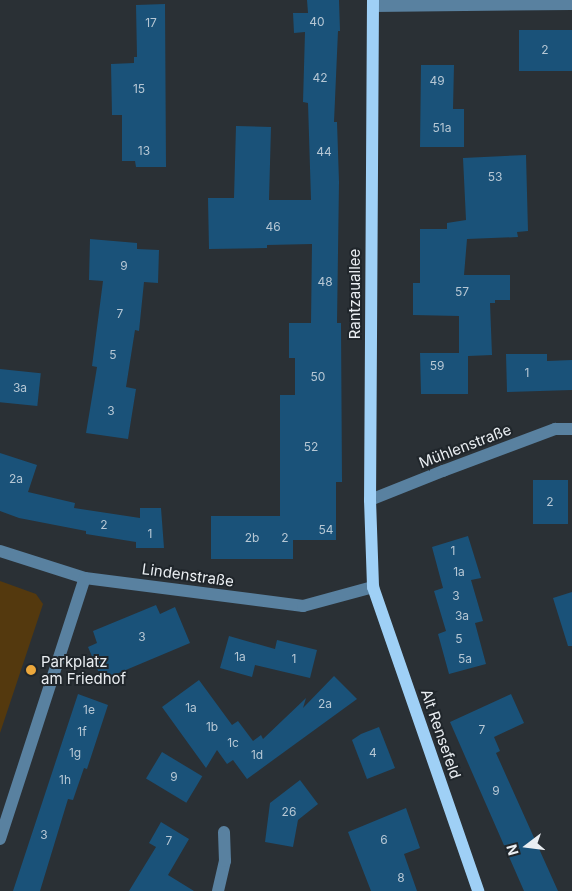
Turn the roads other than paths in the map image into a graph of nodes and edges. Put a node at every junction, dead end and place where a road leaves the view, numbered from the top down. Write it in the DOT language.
graph roads {
  1 [pos="373,3"];
  2 [pos="572,4"];
  3 [pos="572,429"];
  4 [pos="370,500"];
  5 [pos="0,551"];
  6 [pos="85,578"];
  7 [pos="373,587"];
  8 [pos="224,832"];
  9 [pos="0,839"];
  10 [pos="218,891"];
  11 [pos="478,891"];
  1 -- 2 [label="street"];
  1 -- 4 [label="main road, Rantzauallee"];
  3 -- 4 [label="street, Mühlenstraße"];
  4 -- 7 [label="main road, Rantzauallee"];
  5 -- 6 [label="street, Lindenstraße"];
  6 -- 7 [label="street, Lindenstraße"];
  6 -- 9 [label="street"];
  7 -- 11 [label="main road, Alt Rensefeld"];
  8 -- 10 [label="street"];
}
